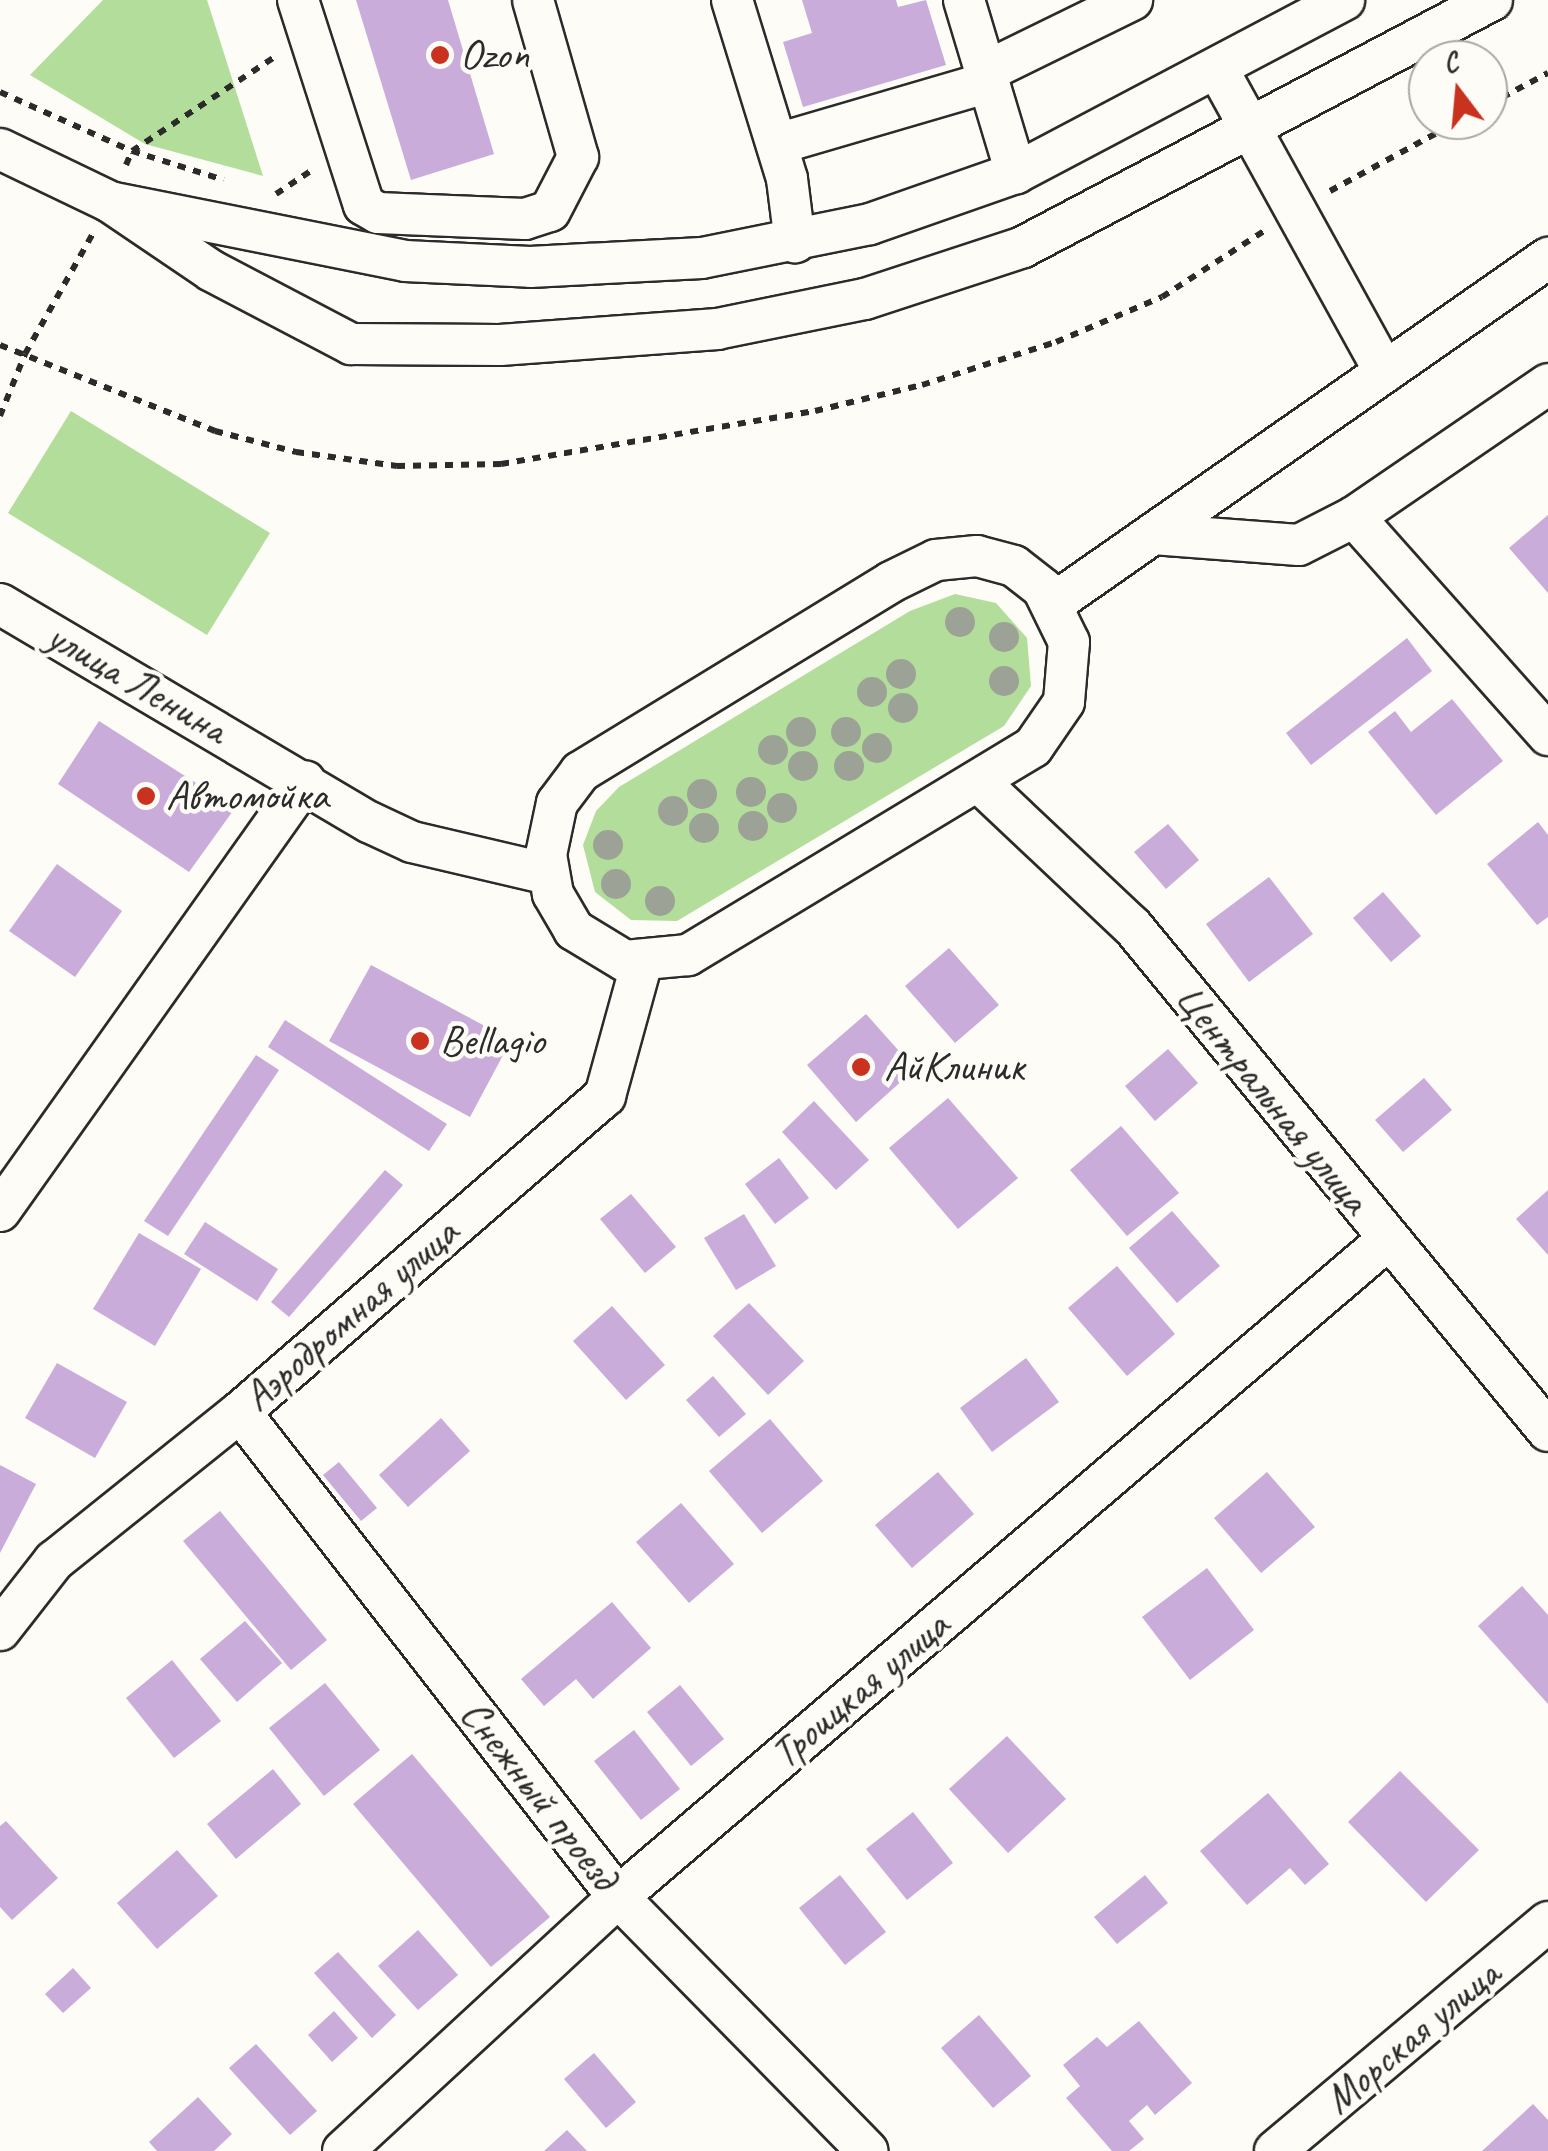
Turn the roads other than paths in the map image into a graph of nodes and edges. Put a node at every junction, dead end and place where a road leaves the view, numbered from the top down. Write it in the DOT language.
graph roads {
  1 [pos="533,0"];
  2 [pos="732,0"];
  3 [pos="964,0"];
  4 [pos="1132,0"];
  5 [pos="1344,0"];
  6 [pos="1492,0"];
  7 [pos="1445,11"];
  8 [pos="303,17"];
  9 [pos="1217,68"];
  10 [pos="987,77"];
  11 [pos="1252,130"];
  12 [pos="776,144"];
  13 [pos="0,149"];
  14 [pos="1016,174"];
  15 [pos="110,202"];
  16 [pos="795,242"];
  17 [pos="1548,258"];
  18 [pos="1385,372"];
  19 [pos="1548,384"];
  20 [pos="1354,518"];
  21 [pos="1153,534"];
  22 [pos="1054,603"];
  23 [pos="0,604"];
  24 [pos="1548,736"];
  25 [pos="305,781"];
  26 [pos="980,783"];
  27 [pos="548,874"];
  28 [pos="642,962"];
  29 [pos="0,1211"];
  30 [pos="1386,1241"];
  31 [pos="240,1412"];
  32 [pos="1548,1431"];
  33 [pos="0,1630"];
  34 [pos="618,1897"];
  35 [pos="1548,1922"];
  36 [pos="343,2151"];
  37 [pos="868,2151"];
  38 [pos="1275,2151"];
  1 -- 8 [label="street"];
  2 -- 12 [label="street"];
  3 -- 10 [label="street"];
  4 -- 10 [label="street"];
  5 -- 9 [label="street"];
  6 -- 7 [label="street"];
  7 -- 11 [label="street"];
  9 -- 11 [label="street"];
  9 -- 14 [label="street"];
  10 -- 12 [label="street"];
  10 -- 14 [label="street"];
  11 -- 15 [label="street"];
  11 -- 18 [label="street"];
  12 -- 16 [label="street"];
  13 -- 15 [label="street"];
  14 -- 16 [label="street"];
  15 -- 16 [label="street"];
  17 -- 18 [label="street"];
  18 -- 21 [label="street"];
  19 -- 20 [label="street"];
  20 -- 21 [label="street"];
  20 -- 24 [label="street"];
  21 -- 22 [label="street"];
  22 -- 26 [label="street"];
  22 -- 27 [label="street"];
  23 -- 25 [label="street, улица Ленина"];
  25 -- 27 [label="street, улица Ленина"];
  25 -- 29 [label="street"];
  26 -- 28 [label="street"];
  26 -- 30 [label="street, Центральная улица"];
  27 -- 28 [label="street"];
  28 -- 31 [label="street, Аэродромная улица"];
  30 -- 32 [label="street, Центральная улица"];
  30 -- 34 [label="street, Троицкая улица"];
  31 -- 33 [label="street, Аэродромная улица"];
  31 -- 34 [label="street, Снежный проезд"];
  34 -- 36 [label="street, Троицкая улица"];
  34 -- 37 [label="street, Снежный проезд"];
  35 -- 38 [label="street, Морская улица"];
}
